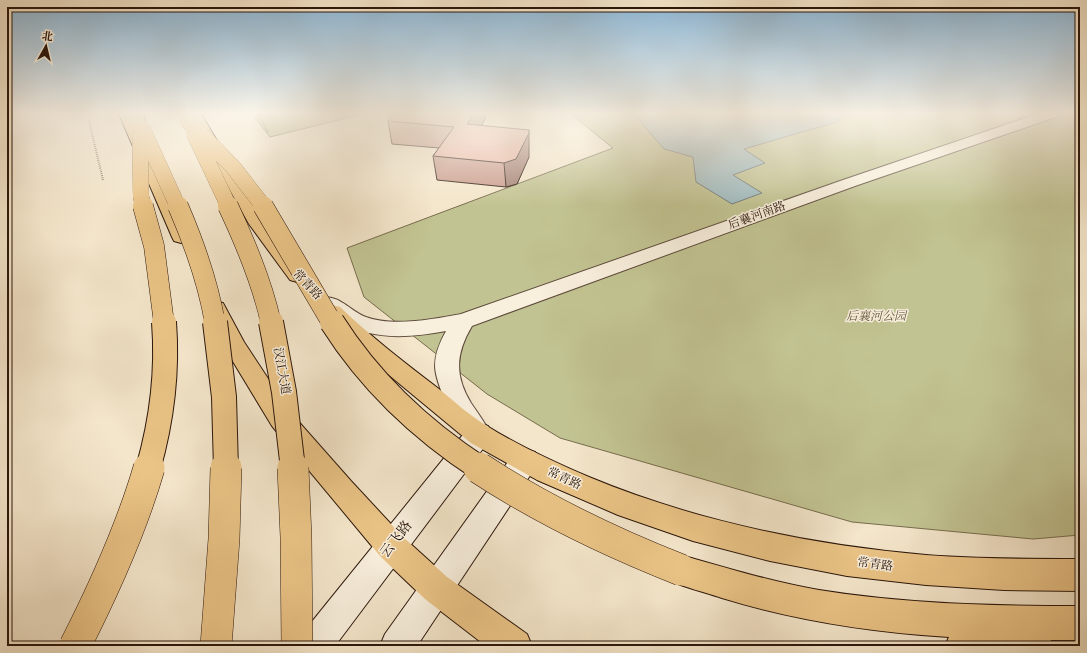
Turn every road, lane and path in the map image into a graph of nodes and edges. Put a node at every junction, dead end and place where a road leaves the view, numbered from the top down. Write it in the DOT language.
graph roads {
  1 [pos="95,144"];
  2 [pos="136,144"];
  3 [pos="145,144"];
  4 [pos="148,144"];
  5 [pos="201,144"];
  6 [pos="207,144"];
  7 [pos="214,144"];
  8 [pos="963,144"];
  9 [pos="103,180"];
  10 [pos="296,276"];
  11 [pos="464,321"];
  12 [pos="479,434"];
  13 [pos="525,460"];
  14 [pos="392,547"];
  15 [pos="1080,575"];
  16 [pos="436,588"];
  17 [pos="1080,624"];
  18 [pos="76,646"];
  19 [pos="216,646"];
  20 [pos="297,646"];
  21 [pos="314,646"];
  22 [pos="397,646"];
  23 [pos="515,646"];
  24 [pos="962,646"];
  1 -- 9 [label="path"];
  2 -- 18 [label="main road, bridge"];
  3 -- 14 [label="main road"];
  4 -- 19 [label="main road, bridge"];
  5 -- 20 [label="main road, 汉江大道, bridge"];
  6 -- 10 [label="main road, 常青路"];
  7 -- 17 [label="main road, bridge"];
  8 -- 11 [label="street, 后襄河南路"];
  10 -- 11 [label="street, 后襄河南路"];
  10 -- 12 [label="main road, 常青路"];
  11 -- 12 [label="street"];
  12 -- 13 [label="main road, 常青路"];
  12 -- 14 [label="street, 云飞路"];
  13 -- 15 [label="main road, 常青路"];
  13 -- 16 [label="street"];
  14 -- 16 [label="main road"];
  14 -- 21 [label="street, 云飞路"];
  16 -- 22 [label="street"];
  16 -- 23 [label="main road"];
  17 -- 24 [label="main road"];
}
